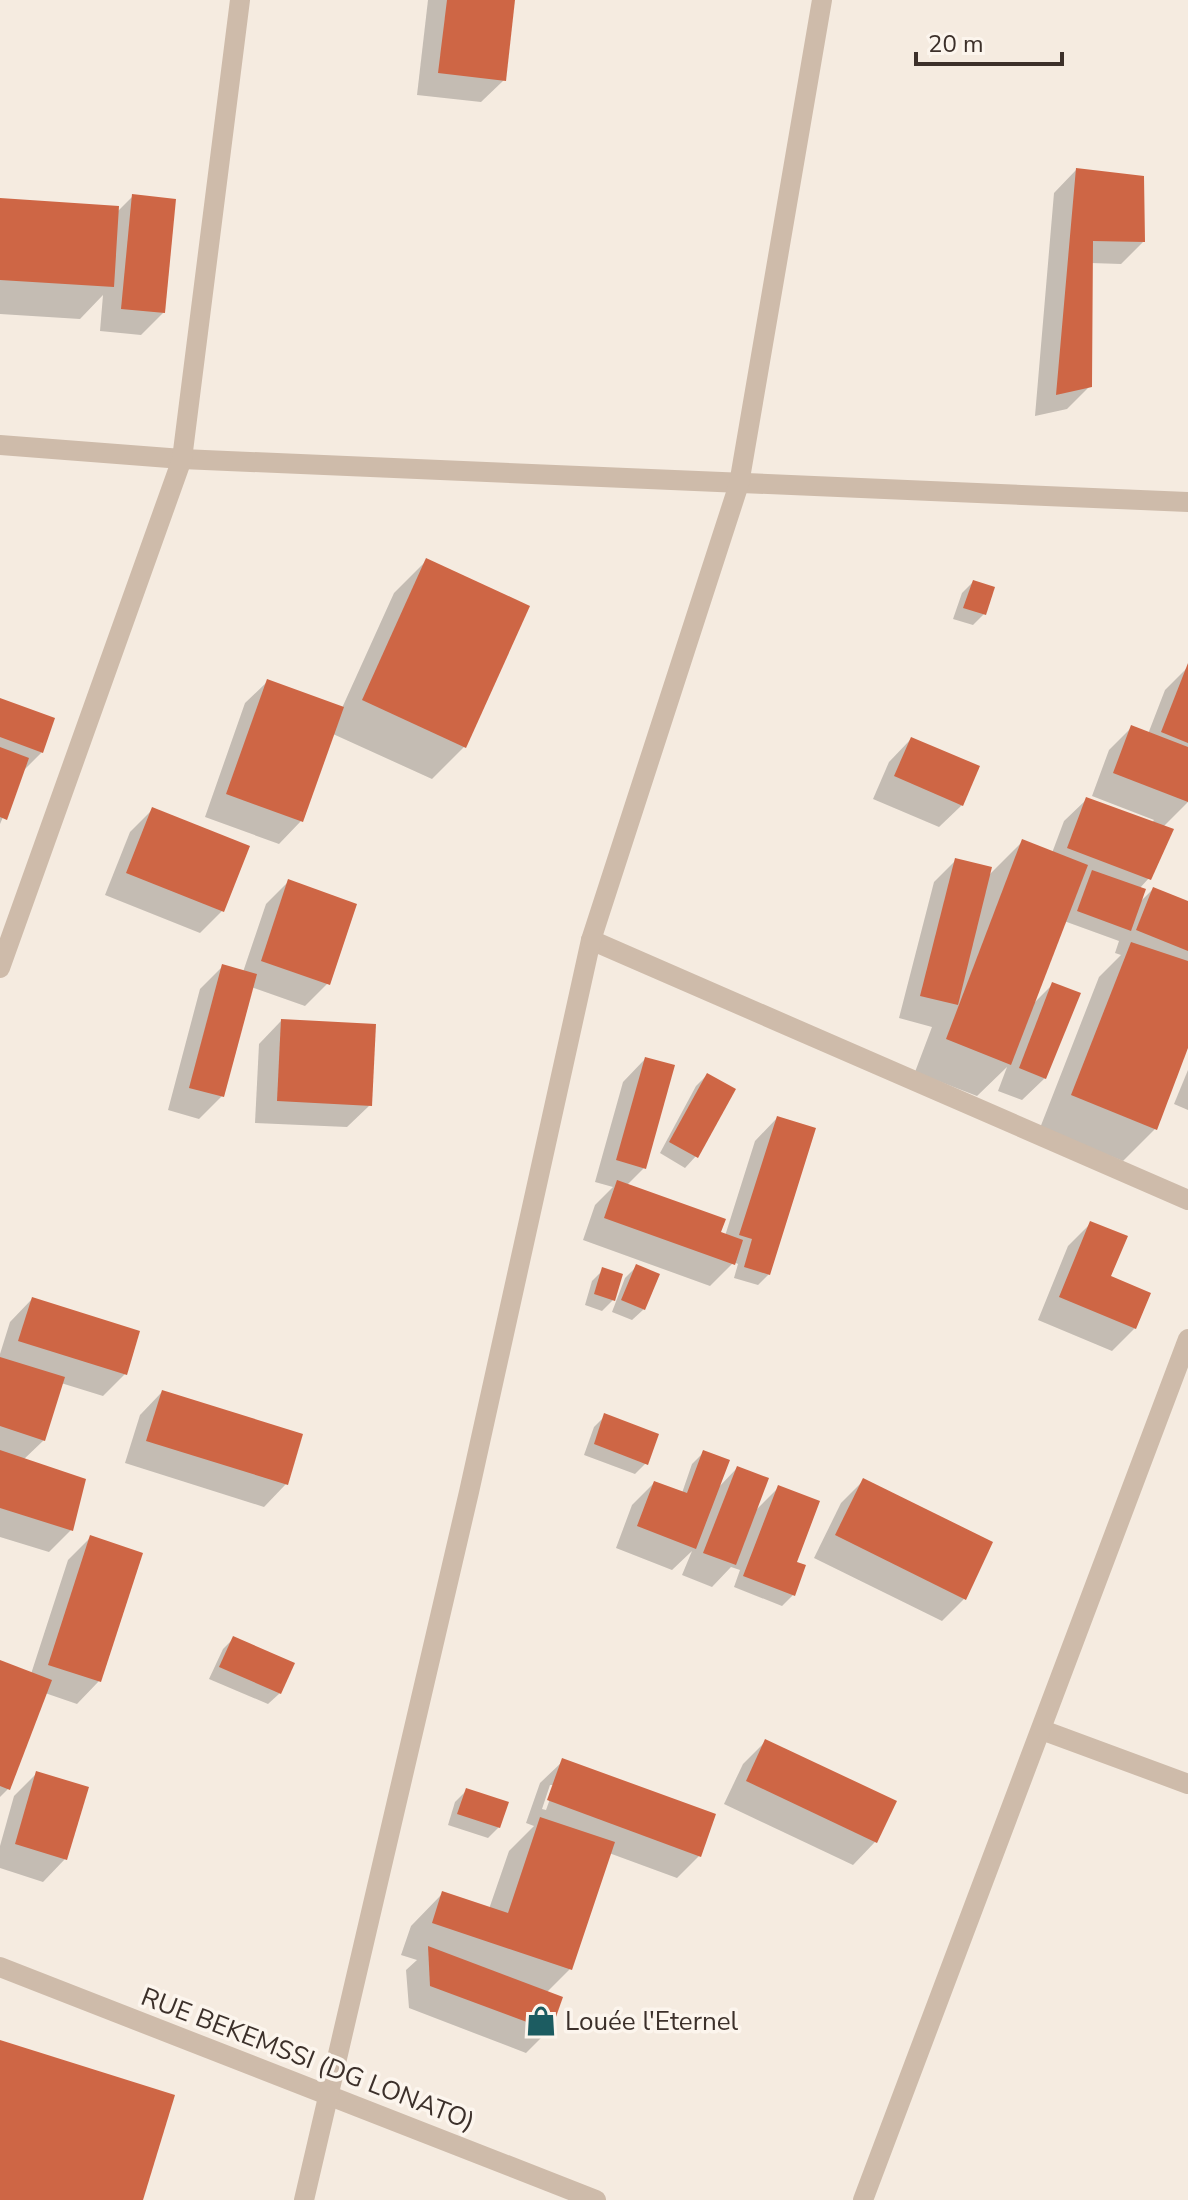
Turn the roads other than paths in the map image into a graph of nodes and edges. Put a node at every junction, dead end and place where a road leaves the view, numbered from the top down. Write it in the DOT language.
graph roads {
  1 [pos="240,0"];
  2 [pos="822,0"];
  3 [pos="0,445"];
  4 [pos="182,459"];
  5 [pos="739,484"];
  6 [pos="1188,502"];
  7 [pos="591,940"];
  8 [pos="0,968"];
  9 [pos="1188,1200"];
  10 [pos="1188,1339"];
  11 [pos="1042,1730"];
  12 [pos="1188,1784"];
  13 [pos="0,1967"];
  14 [pos="328,2095"];
  15 [pos="304,2200"];
  16 [pos="596,2200"];
  17 [pos="863,2200"];
  1 -- 4 [label="street"];
  2 -- 5 [label="street"];
  3 -- 4 [label="street"];
  4 -- 5 [label="street"];
  4 -- 8 [label="street"];
  5 -- 6 [label="street"];
  5 -- 7 [label="street"];
  7 -- 9 [label="street"];
  7 -- 14 [label="street"];
  10 -- 11 [label="street"];
  11 -- 12 [label="street"];
  11 -- 17 [label="street"];
  13 -- 14 [label="street, RUE BEKEMSSI (DG LONATO)"];
  14 -- 15 [label="street"];
  14 -- 16 [label="street, RUE BEKEMSSI (DG LONATO)"];
}
